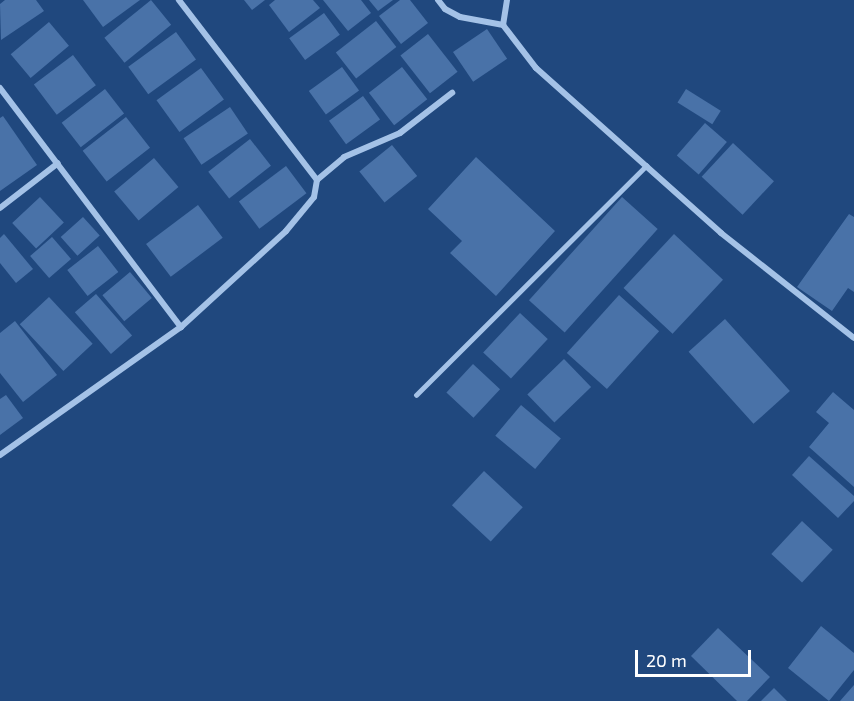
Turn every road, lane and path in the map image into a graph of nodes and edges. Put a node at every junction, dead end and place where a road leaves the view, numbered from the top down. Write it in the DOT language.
graph roads {
  1 [pos="179,0"];
  2 [pos="438,0"];
  3 [pos="507,0"];
  4 [pos="503,25"];
  5 [pos="0,87"];
  6 [pos="452,93"];
  7 [pos="57,163"];
  8 [pos="646,166"];
  9 [pos="317,180"];
  10 [pos="0,208"];
  11 [pos="181,327"];
  12 [pos="854,338"];
  13 [pos="416,395"];
  14 [pos="0,455"];
  1 -- 9 [label="street"];
  2 -- 4 [label="street"];
  3 -- 4 [label="street"];
  4 -- 8 [label="street"];
  5 -- 7 [label="street"];
  6 -- 9 [label="street"];
  7 -- 10 [label="street"];
  7 -- 11 [label="street"];
  8 -- 12 [label="street"];
  8 -- 13 [label="lane"];
  9 -- 11 [label="street"];
  11 -- 14 [label="street"];
}
